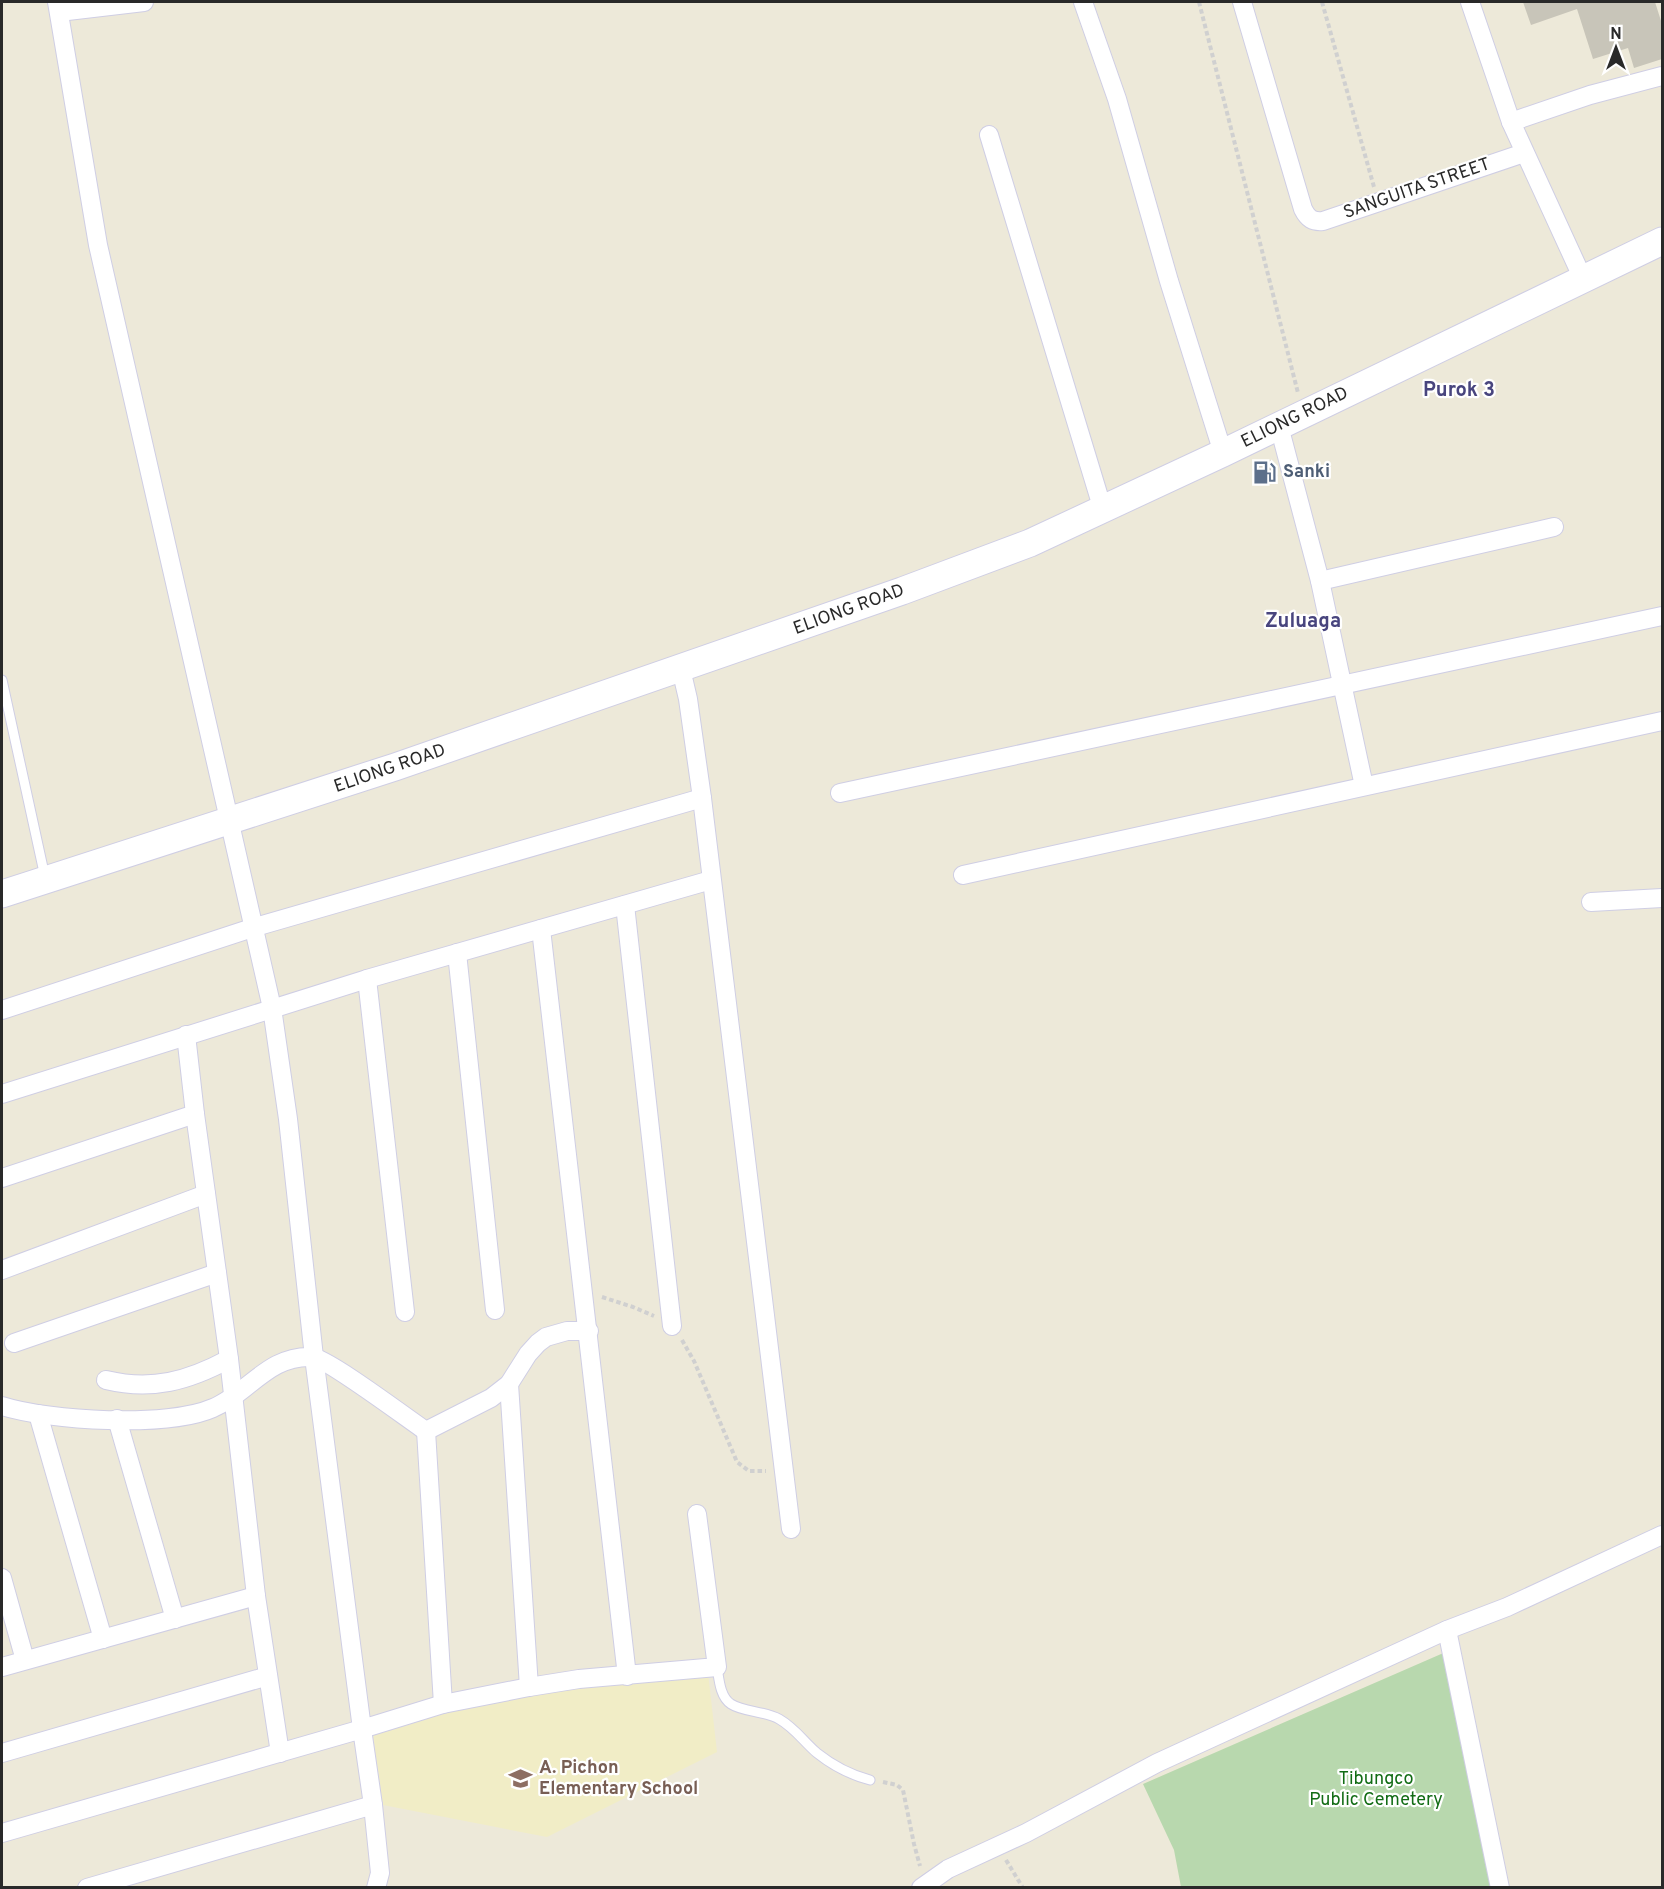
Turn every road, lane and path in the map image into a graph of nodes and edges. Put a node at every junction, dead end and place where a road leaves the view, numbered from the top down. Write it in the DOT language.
graph roads {
  1 [pos="144,2"];
  2 [pos="1083,2"];
  3 [pos="1199,2"];
  4 [pos="1242,2"];
  5 [pos="1322,2"];
  6 [pos="1470,2"];
  7 [pos="58,7"];
  8 [pos="1662,76"];
  9 [pos="1511,122"];
  10 [pos="989,135"];
  11 [pos="1524,153"];
  12 [pos="1378,202"];
  13 [pos="1662,241"];
  14 [pos="1583,279"];
  15 [pos="1304,414"];
  16 [pos="1279,426"];
  17 [pos="1223,453"];
  18 [pos="1103,510"];
  19 [pos="1554,527"];
  20 [pos="1320,581"];
  21 [pos="1662,616"];
  22 [pos="681,669"];
  23 [pos="2,680"];
  24 [pos="1341,685"];
  25 [pos="1662,721"];
  26 [pos="1364,786"];
  27 [pos="840,793"];
  28 [pos="702,798"];
  29 [pos="230,822"];
  30 [pos="963,875"];
  31 [pos="46,880"];
  32 [pos="711,880"];
  33 [pos="2,894"];
  34 [pos="1662,898"];
  35 [pos="1591,903"];
  36 [pos="625,905"];
  37 [pos="255,927"];
  38 [pos="541,929"];
  39 [pos="457,953"];
  40 [pos="367,979"];
  41 [pos="272,1008"];
  42 [pos="2,1010"];
  43 [pos="186,1035"];
  44 [pos="2,1094"];
  45 [pos="195,1114"];
  46 [pos="2,1178"];
  47 [pos="206,1194"];
  48 [pos="2,1270"];
  49 [pos="217,1273"];
  50 [pos="584,1293"];
  51 [pos="495,1310"];
  52 [pos="405,1312"];
  53 [pos="672,1326"];
  54 [pos="589,1331"];
  55 [pos="14,1343"];
  56 [pos="315,1357"];
  57 [pos="229,1359"];
  58 [pos="106,1380"];
  59 [pos="509,1384"];
  60 [pos="233,1397"];
  61 [pos="2,1406"];
  62 [pos="38,1414"];
  63 [pos="117,1419"];
  64 [pos="426,1431"];
  65 [pos="783,1469"];
  66 [pos="697,1514"];
  67 [pos="790,1529"];
  68 [pos="1662,1535"];
  69 [pos="2,1582"];
  70 [pos="256,1596"];
  71 [pos="175,1619"];
  72 [pos="1447,1630"];
  73 [pos="103,1639"];
  74 [pos="25,1660"];
  75 [pos="2,1667"];
  76 [pos="717,1667"];
  77 [pos="267,1676"];
  78 [pos="627,1676"];
  79 [pos="529,1687"];
  80 [pos="443,1704"];
  81 [pos="362,1729"];
  82 [pos="2,1753"];
  83 [pos="280,1753"];
  84 [pos="870,1780"];
  85 [pos="373,1805"];
  86 [pos="2,1833"];
  87 [pos="997,1847"];
  88 [pos="924,1885"];
  89 [pos="87,1887"];
  90 [pos="376,1887"];
  91 [pos="1023,1887"];
  92 [pos="1500,1887"];
  1 -- 7 [label="street"];
  2 -- 17 [label="street"];
  3 -- 15 [label="path"];
  4 -- 12 [label="street, SANGUITA STREET"];
  5 -- 12 [label="path"];
  6 -- 9 [label="street"];
  7 -- 29 [label="street"];
  8 -- 9 [label="street"];
  9 -- 11 [label="street"];
  10 -- 18 [label="street"];
  11 -- 12 [label="street, SANGUITA STREET"];
  11 -- 14 [label="street"];
  13 -- 14 [label="main road, ELIONG ROAD"];
  14 -- 15 [label="main road, ELIONG ROAD"];
  15 -- 16 [label="main road, ELIONG ROAD"];
  16 -- 17 [label="main road, ELIONG ROAD"];
  16 -- 20 [label="street"];
  17 -- 18 [label="main road, ELIONG ROAD"];
  18 -- 22 [label="main road, ELIONG ROAD"];
  19 -- 20 [label="street"];
  20 -- 24 [label="street"];
  21 -- 24 [label="street"];
  22 -- 28 [label="street"];
  22 -- 29 [label="main road, ELIONG ROAD"];
  23 -- 31 [label="lane"];
  24 -- 26 [label="street"];
  24 -- 27 [label="street"];
  25 -- 26 [label="street"];
  26 -- 30 [label="street"];
  28 -- 32 [label="street"];
  28 -- 37 [label="street"];
  29 -- 31 [label="main road, ELIONG ROAD"];
  29 -- 37 [label="street"];
  31 -- 33 [label="main road, ELIONG ROAD"];
  32 -- 36 [label="street"];
  32 -- 65 [label="street"];
  34 -- 35 [label="street"];
  36 -- 38 [label="street"];
  36 -- 53 [label="street"];
  37 -- 41 [label="street"];
  37 -- 42 [label="street"];
  38 -- 39 [label="street"];
  38 -- 50 [label="street"];
  39 -- 40 [label="street"];
  39 -- 51 [label="street"];
  40 -- 41 [label="street"];
  40 -- 52 [label="street"];
  41 -- 43 [label="street"];
  41 -- 56 [label="street"];
  43 -- 44 [label="street"];
  43 -- 45 [label="street"];
  45 -- 46 [label="street"];
  45 -- 47 [label="street"];
  47 -- 48 [label="street"];
  47 -- 49 [label="street"];
  49 -- 55 [label="street"];
  49 -- 57 [label="street"];
  50 -- 53 [label="path"];
  50 -- 54 [label="street"];
  53 -- 65 [label="path"];
  54 -- 59 [label="street"];
  54 -- 78 [label="street"];
  56 -- 60 [label="street"];
  56 -- 64 [label="street"];
  56 -- 81 [label="street"];
  57 -- 58 [label="street"];
  57 -- 60 [label="street"];
  59 -- 64 [label="street"];
  59 -- 79 [label="street"];
  60 -- 63 [label="street"];
  60 -- 70 [label="street"];
  61 -- 62 [label="street"];
  62 -- 63 [label="street"];
  62 -- 73 [label="street"];
  63 -- 71 [label="street"];
  64 -- 80 [label="street"];
  65 -- 67 [label="street"];
  66 -- 76 [label="street"];
  68 -- 72 [label="street"];
  69 -- 74 [label="street"];
  70 -- 71 [label="street"];
  70 -- 77 [label="street"];
  71 -- 73 [label="street"];
  72 -- 87 [label="street"];
  72 -- 92 [label="street"];
  73 -- 74 [label="street"];
  74 -- 75 [label="street"];
  76 -- 78 [label="street"];
  76 -- 84 [label="lane"];
  77 -- 82 [label="street"];
  77 -- 83 [label="street"];
  78 -- 79 [label="street"];
  79 -- 80 [label="street"];
  80 -- 81 [label="street"];
  81 -- 83 [label="street"];
  81 -- 85 [label="street"];
  83 -- 86 [label="street"];
  84 -- 88 [label="path"];
  85 -- 89 [label="street"];
  85 -- 90 [label="street"];
  87 -- 88 [label="street"];
  87 -- 91 [label="path"];
}
